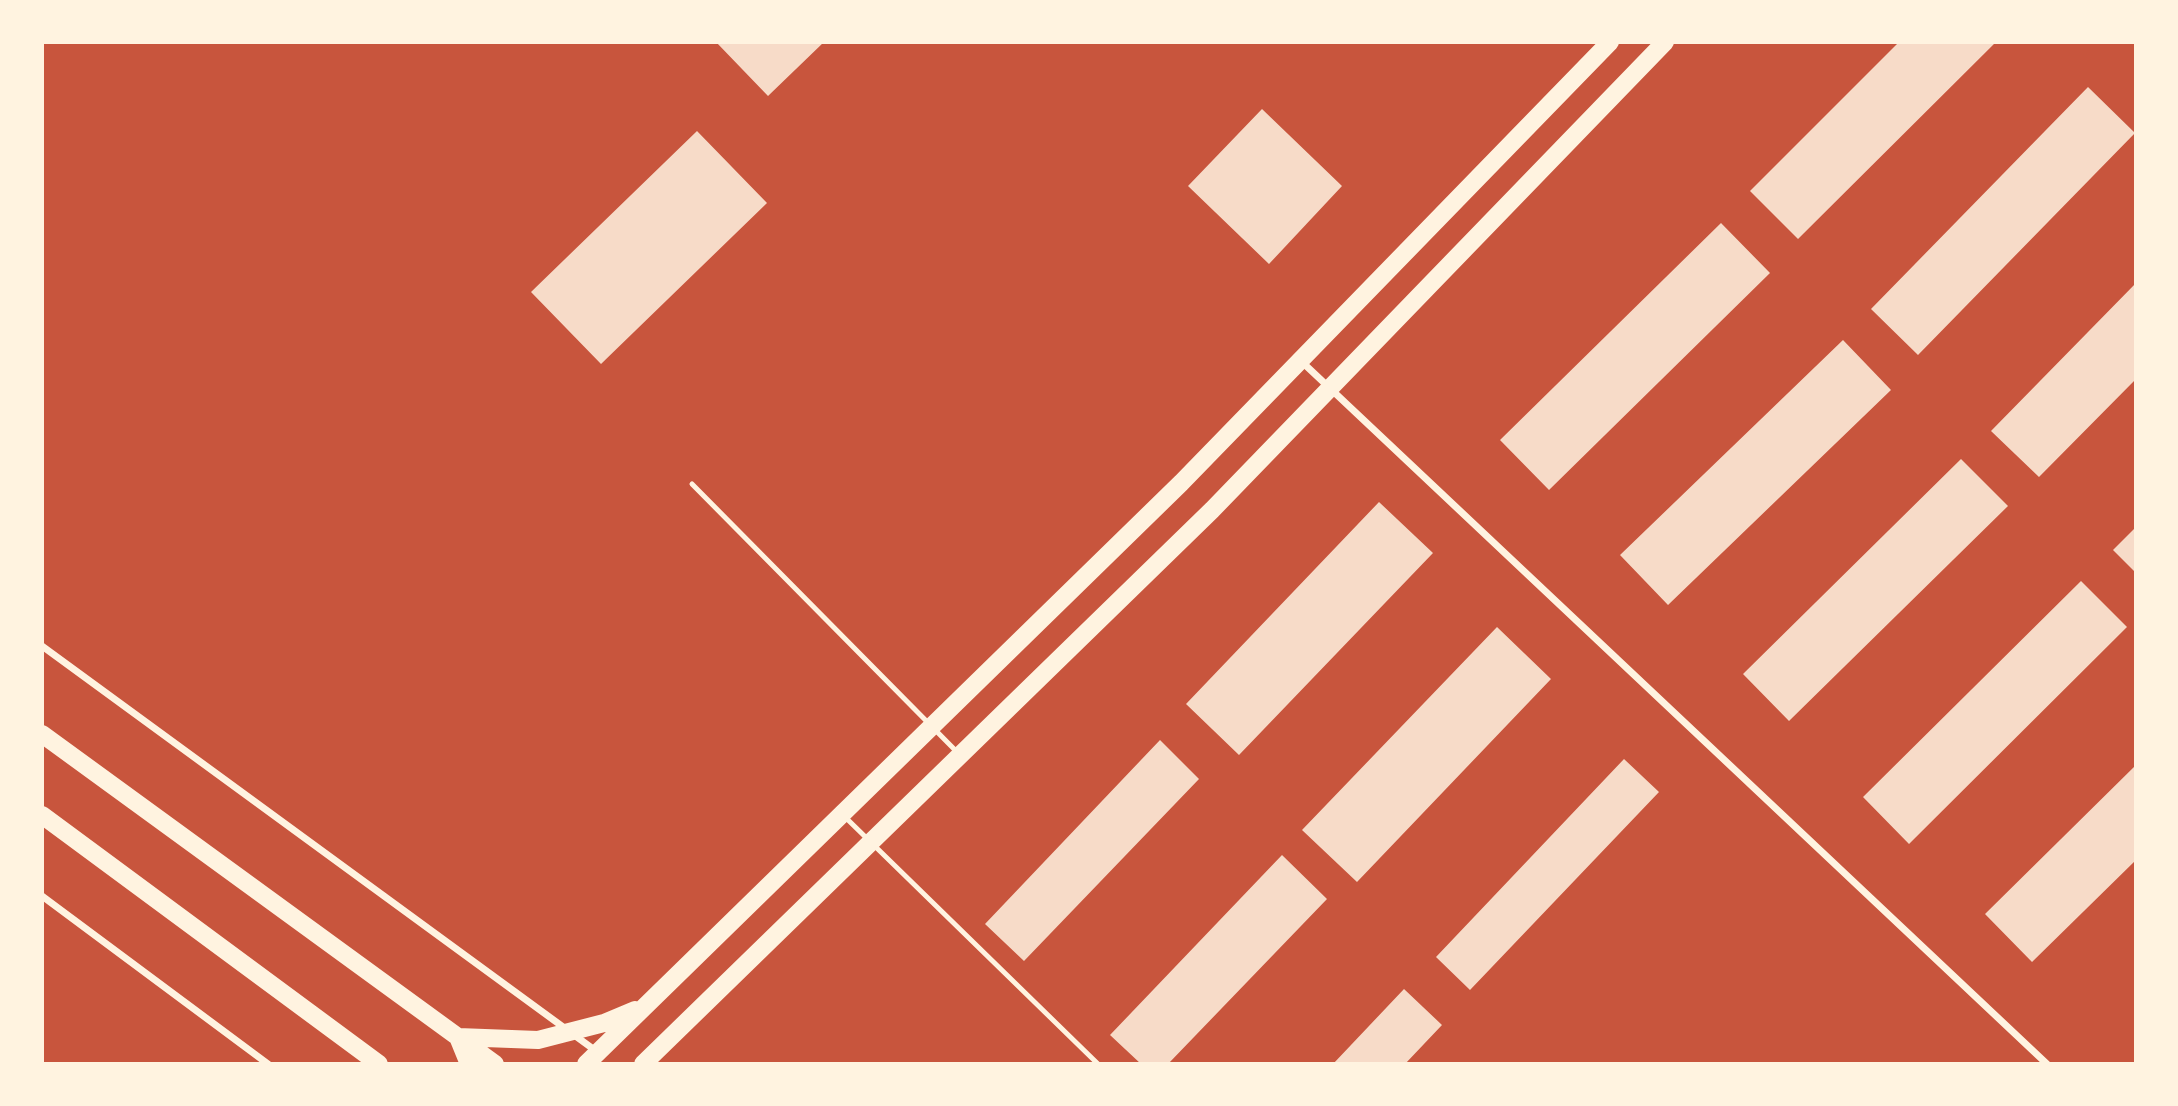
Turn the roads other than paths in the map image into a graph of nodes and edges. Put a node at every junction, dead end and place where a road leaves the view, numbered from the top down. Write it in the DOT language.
graph roads {
  1 [pos="1610,42"];
  2 [pos="1665,42"];
  3 [pos="1301,361"];
  4 [pos="1331,389"];
  5 [pos="692,484"];
  6 [pos="42,646"];
  7 [pos="931,727"];
  8 [pos="42,734"];
  9 [pos="961,755"];
  10 [pos="42,814"];
  11 [pos="842,814"];
  12 [pos="871,841"];
  13 [pos="42,896"];
  14 [pos="646,1005"];
  15 [pos="572,1033"];
  16 [pos="458,1037"];
  17 [pos="593,1060"];
  18 [pos="268,1064"];
  19 [pos="379,1064"];
  20 [pos="469,1064"];
  21 [pos="495,1064"];
  22 [pos="643,1064"];
  23 [pos="1098,1064"];
  24 [pos="2047,1064"];
  1 -- 3 [label="main road"];
  2 -- 4 [label="main road"];
  3 -- 4 [label="street"];
  3 -- 7 [label="main road"];
  4 -- 9 [label="main road"];
  4 -- 24 [label="street"];
  5 -- 7 [label="lane"];
  6 -- 15 [label="street"];
  7 -- 9 [label="lane"];
  7 -- 11 [label="main road"];
  8 -- 16 [label="main road"];
  9 -- 12 [label="main road"];
  10 -- 19 [label="main road"];
  11 -- 12 [label="lane"];
  11 -- 14 [label="main road"];
  12 -- 22 [label="main road"];
  12 -- 23 [label="lane"];
  13 -- 18 [label="street"];
  14 -- 15 [label="main road"];
  14 -- 17 [label="main road"];
  15 -- 16 [label="main road"];
  15 -- 17 [label="street"];
  16 -- 20 [label="main road"];
  16 -- 21 [label="main road"];
}
